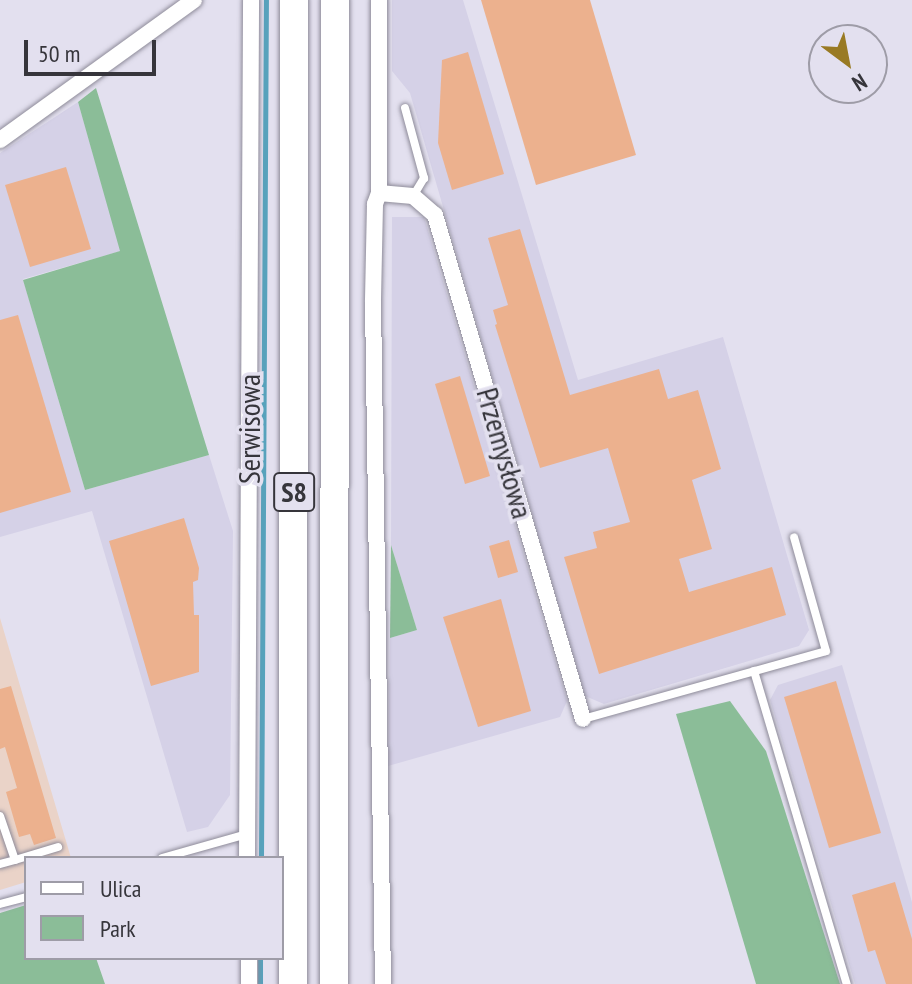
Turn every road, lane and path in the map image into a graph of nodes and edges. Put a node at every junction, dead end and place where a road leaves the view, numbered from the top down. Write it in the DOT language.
graph roads {
  1 [pos="194,0"];
  2 [pos="251,0"];
  3 [pos="294,0"];
  4 [pos="335,0"];
  5 [pos="379,0"];
  6 [pos="405,108"];
  7 [pos="0,140"];
  8 [pos="379,193"];
  9 [pos="413,196"];
  10 [pos="794,537"];
  11 [pos="754,671"];
  12 [pos="583,719"];
  13 [pos="0,816"];
  14 [pos="247,834"];
  15 [pos="58,847"];
  16 [pos="28,856"];
  17 [pos="169,856"];
  18 [pos="247,856"];
  19 [pos="24,857"];
  20 [pos="15,860"];
  21 [pos="0,864"];
  22 [pos="24,898"];
  23 [pos="0,904"];
  24 [pos="249,960"];
  25 [pos="249,984"];
  26 [pos="293,984"];
  27 [pos="334,984"];
  28 [pos="383,984"];
  29 [pos="847,984"];
  1 -- 7 [label="street"];
  2 -- 14 [label="street, Serwisowa"];
  3 -- 26 [label="highway, S8"];
  4 -- 27 [label="highway, S8"];
  5 -- 8 [label="street"];
  6 -- 9 [label="lane"];
  8 -- 9 [label="street"];
  8 -- 28 [label="street"];
  9 -- 12 [label="street, Przemysłowa"];
  10 -- 11 [label="lane"];
  11 -- 12 [label="lane"];
  11 -- 29 [label="lane"];
  13 -- 20 [label="lane"];
  14 -- 17 [label="lane"];
  14 -- 18 [label="street, Serwisowa"];
  15 -- 16 [label="lane"];
  19 -- 20 [label="lane"];
  20 -- 21 [label="lane"];
  22 -- 23 [label="lane"];
  24 -- 25 [label="street"];
}
